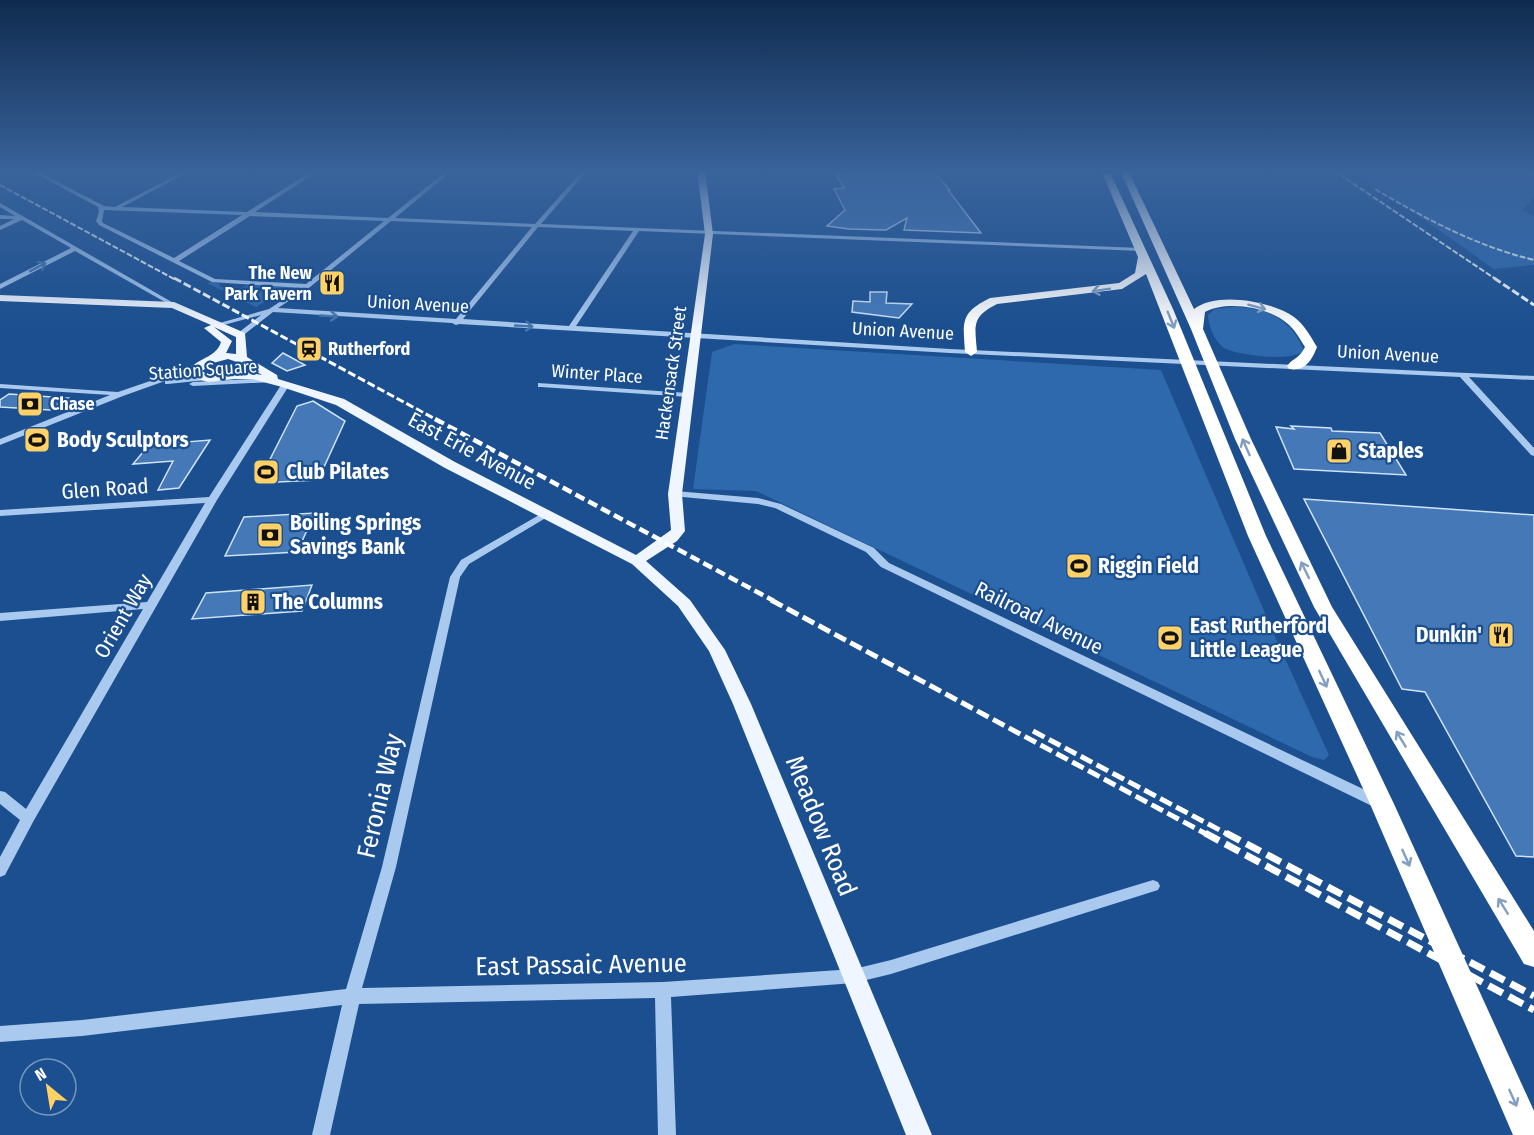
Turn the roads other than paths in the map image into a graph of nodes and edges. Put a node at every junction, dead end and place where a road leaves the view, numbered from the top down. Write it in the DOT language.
graph roads {
  1 [pos="31,223"];
  2 [pos="101,223"];
  3 [pos="233,223"];
  4 [pos="385,223"];
  5 [pos="487,223"];
  6 [pos="708,223"];
  7 [pos="1128,223"];
  8 [pos="1148,223"];
  9 [pos="537,225"];
  10 [pos="636,231"];
  11 [pos="709,234"];
  12 [pos="76,248"];
  13 [pos="1142,254"];
  14 [pos="174,261"];
  15 [pos="308,286"];
  16 [pos="0,287"];
  17 [pos="0,297"];
  18 [pos="174,305"];
  19 [pos="271,310"];
  20 [pos="456,323"];
  21 [pos="220,324"];
  22 [pos="571,329"];
  23 [pos="1197,329"];
  24 [pos="241,335"];
  25 [pos="697,335"];
  26 [pos="971,352"];
  27 [pos="213,360"];
  28 [pos="246,360"];
  29 [pos="1187,361"];
  30 [pos="1211,362"];
  31 [pos="1294,366"];
  32 [pos="200,372"];
  33 [pos="1462,374"];
  34 [pos="232,375"];
  35 [pos="1534,378"];
  36 [pos="270,381"];
  37 [pos="286,384"];
  38 [pos="541,385"];
  39 [pos="0,386"];
  40 [pos="139,389"];
  41 [pos="120,394"];
  42 [pos="688,395"];
  43 [pos="0,442"];
  44 [pos="1534,453"];
  45 [pos="675,494"];
  46 [pos="212,500"];
  47 [pos="0,513"];
  48 [pos="546,514"];
  49 [pos="637,561"];
  50 [pos="152,605"];
  51 [pos="0,618"];
  52 [pos="0,796"];
  53 [pos="1382,804"];
  54 [pos="28,818"];
  55 [pos="0,871"];
  56 [pos="1153,886"];
  57 [pos="1534,955"];
  58 [pos="854,976"];
  59 [pos="663,990"];
  60 [pos="352,996"];
  61 [pos="0,1034"];
  62 [pos="321,1135"];
  63 [pos="667,1135"];
  64 [pos="919,1135"];
  65 [pos="1529,1135"];
  1 -- 12 [label="street"];
  2 -- 14 [label="street"];
  3 -- 14 [label="street"];
  4 -- 15 [label="street"];
  5 -- 9 [label="street"];
  6 -- 11 [label="main road, Hackensack Street"];
  7 -- 13 [label="highway"];
  8 -- 23 [label="highway"];
  9 -- 10 [label="street"];
  9 -- 20 [label="street"];
  10 -- 11 [label="street"];
  10 -- 22 [label="street"];
  11 -- 13 [label="street"];
  11 -- 25 [label="main road, Hackensack Street"];
  16 -- 12 [label="street, one-way"];
  12 -- 18 [label="street"];
  13 -- 26 [label="highway, one-way"];
  13 -- 29 [label="highway, one-way"];
  14 -- 15 [label="street"];
  15 -- 19 [label="street"];
  17 -- 18 [label="main road"];
  18 -- 21 [label="main road"];
  18 -- 27 [label="main road"];
  19 -- 20 [label="street, Union Avenue, one-way"];
  19 -- 21 [label="street"];
  19 -- 24 [label="street"];
  20 -- 22 [label="street, Union Avenue, one-way"];
  21 -- 24 [label="main road"];
  22 -- 25 [label="street, Union Avenue"];
  23 -- 30 [label="highway"];
  23 -- 31 [label="highway, one-way"];
  24 -- 28 [label="main road"];
  25 -- 26 [label="street, Union Avenue"];
  25 -- 42 [label="main road, Hackensack Street"];
  26 -- 29 [label="street, Union Avenue"];
  27 -- 28 [label="main road"];
  27 -- 32 [label="main road"];
  28 -- 34 [label="main road"];
  28 -- 37 [label="main road, East Erie Avenue"];
  29 -- 30 [label="street, Union Avenue"];
  29 -- 53 [label="highway, one-way"];
  30 -- 31 [label="street, Union Avenue"];
  57 -- 30 [label="highway, one-way"];
  31 -- 33 [label="street, Union Avenue"];
  32 -- 34 [label="main road"];
  32 -- 40 [label="street"];
  32 -- 41 [label="street"];
  33 -- 35 [label="street, Union Avenue"];
  33 -- 44 [label="street"];
  34 -- 36 [label="main road, East Erie Avenue"];
  36 -- 37 [label="main road, East Erie Avenue"];
  36 -- 40 [label="street, Station Square"];
  37 -- 46 [label="street, Orient Way"];
  37 -- 48 [label="main road, East Erie Avenue"];
  38 -- 42 [label="street, Winter Place"];
  39 -- 41 [label="street"];
  40 -- 41 [label="street"];
  41 -- 43 [label="street"];
  42 -- 45 [label="main road, Hackensack Street"];
  45 -- 49 [label="main road, Hackensack Street"];
  45 -- 53 [label="street, Railroad Avenue"];
  46 -- 47 [label="street, Glen Road"];
  46 -- 50 [label="street, Orient Way"];
  48 -- 49 [label="main road, East Erie Avenue"];
  48 -- 60 [label="street, Feronia Way"];
  49 -- 58 [label="main road, Meadow Road"];
  50 -- 51 [label="street"];
  50 -- 54 [label="street, Orient Way"];
  52 -- 54 [label="street"];
  53 -- 65 [label="highway, one-way"];
  54 -- 55 [label="street, Orient Way"];
  56 -- 58 [label="street, East Passaic Avenue"];
  58 -- 59 [label="street, East Passaic Avenue"];
  58 -- 64 [label="main road, Meadow Road"];
  59 -- 60 [label="street, East Passaic Avenue"];
  59 -- 63 [label="street"];
  60 -- 61 [label="street, East Passaic Avenue"];
  60 -- 62 [label="street, Feronia Way"];
}
